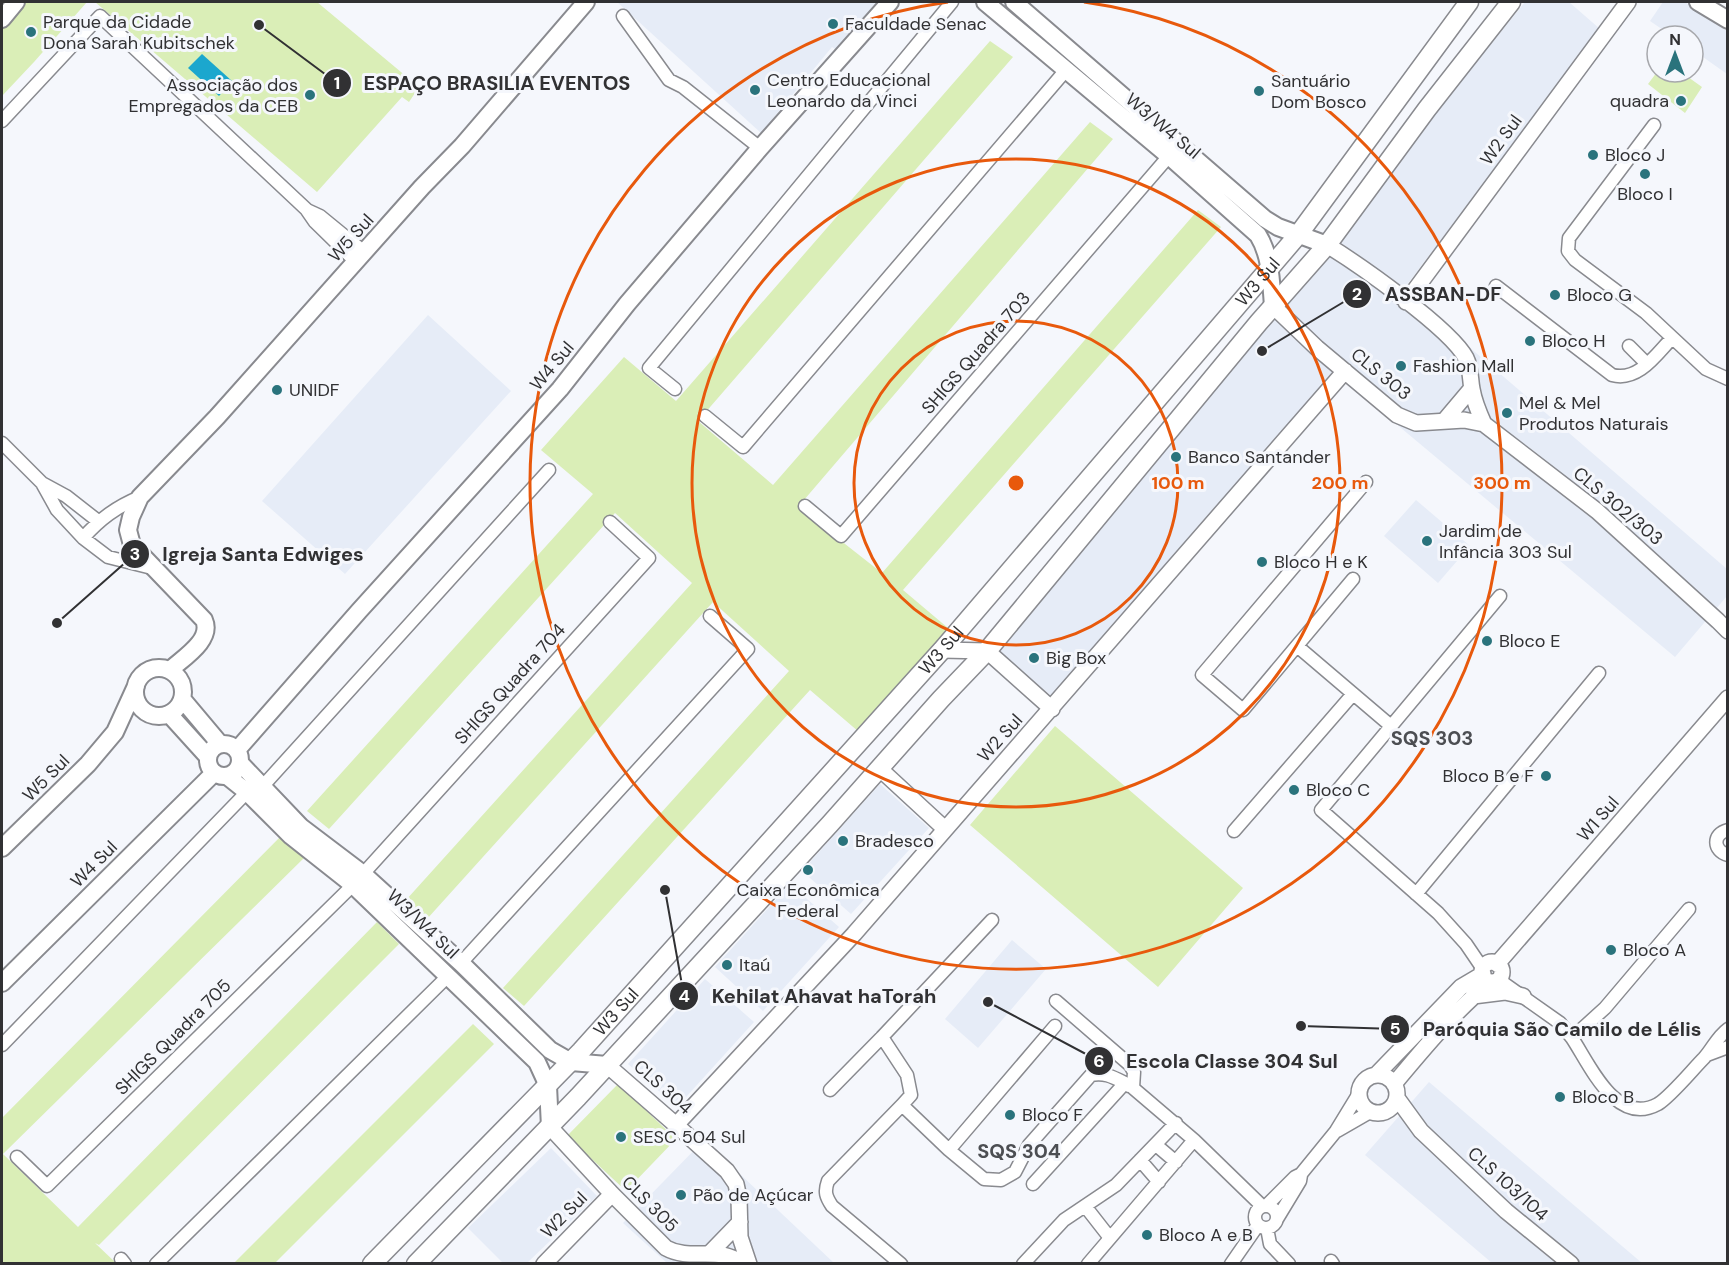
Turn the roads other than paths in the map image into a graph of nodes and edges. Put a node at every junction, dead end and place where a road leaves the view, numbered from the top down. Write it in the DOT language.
graph roads {
  1 [pos="15,2"];
  2 [pos="586,2"];
  3 [pos="890,2"];
  4 [pos="952,2"];
  5 [pos="985,2"];
  6 [pos="1014,2"];
  7 [pos="1469,2"];
  8 [pos="1511,2"];
  9 [pos="1628,2"];
  10 [pos="1698,2"];
  11 [pos="623,16"];
  12 [pos="2,19"];
  13 [pos="1728,20"];
  14 [pos="1066,70"];
  15 [pos="1402,94"];
  16 [pos="1122,107"];
  17 [pos="1427,109"];
  18 [pos="2,121"];
  19 [pos="1654,125"];
  20 [pos="760,148"];
  21 [pos="1169,156"];
  22 [pos="1218,189"];
  23 [pos="1298,235"];
  24 [pos="1327,245"];
  25 [pos="360,257"];
  26 [pos="1270,269"];
  27 [pos="1496,286"];
  28 [pos="1406,302"];
  29 [pos="1273,306"];
  30 [pos="1672,338"];
  31 [pos="1629,346"];
  32 [pos="1647,364"];
  33 [pos="1345,371"];
  34 [pos="1728,379"];
  35 [pos="1472,388"];
  36 [pos="675,389"];
  37 [pos="705,416"];
  38 [pos="1444,421"];
  39 [pos="1484,424"];
  40 [pos="1130,433"];
  41 [pos="2,443"];
  42 [pos="1143,461"];
  43 [pos="549,470"];
  44 [pos="1366,482"];
  45 [pos="42,483"];
  46 [pos="140,497"];
  47 [pos="805,506"];
  48 [pos="98,521"];
  49 [pos="610,522"];
  50 [pos="83,538"];
  51 [pos="152,568"];
  52 [pos="1353,579"];
  53 [pos="1500,596"];
  54 [pos="710,616"];
  55 [pos="1726,627"];
  56 [pos="1297,646"];
  57 [pos="942,650"];
  58 [pos="987,651"];
  59 [pos="170,670"];
  60 [pos="1599,673"];
  61 [pos="136,686"];
  62 [pos="1353,694"];
  63 [pos="1728,699"];
  64 [pos="183,700"];
  65 [pos="1052,709"];
  66 [pos="149,714"];
  67 [pos="169,714"];
  68 [pos="1728,714"];
  69 [pos="1391,726"];
  70 [pos="115,732"];
  71 [pos="220,744"];
  72 [pos="238,756"];
  73 [pos="216,769"];
  74 [pos="880,769"];
  75 [pos="255,789"];
  76 [pos="945,829"];
  77 [pos="1728,830"];
  78 [pos="1234,831"];
  79 [pos="2,848"];
  80 [pos="1728,855"];
  81 [pos="358,879"];
  82 [pos="725,892"];
  83 [pos="1416,894"];
  84 [pos="1689,909"];
  85 [pos="742,919"];
  86 [pos="992,920"];
  87 [pos="403,921"];
  88 [pos="461,963"];
  89 [pos="1493,971"];
  90 [pos="448,976"];
  91 [pos="2,983"];
  92 [pos="1473,996"];
  93 [pos="1523,996"];
  94 [pos="1056,1001"];
  95 [pos="504,1018"];
  96 [pos="1055,1026"];
  97 [pos="1728,1029"];
  98 [pos="882,1038"];
  99 [pos="1572,1038"];
  100 [pos="2,1045"];
  101 [pos="1728,1047"];
  102 [pos="1707,1055"];
  103 [pos="571,1062"];
  104 [pos="607,1065"];
  105 [pos="1376,1075"];
  106 [pos="1129,1085"];
  107 [pos="548,1086"];
  108 [pos="830,1090"];
  109 [pos="1396,1091"];
  110 [pos="1358,1095"];
  111 [pos="902,1105"];
  112 [pos="1377,1113"];
  113 [pos="1176,1123"];
  114 [pos="676,1125"];
  115 [pos="550,1127"];
  116 [pos="1336,1131"];
  117 [pos="1421,1131"];
  118 [pos="1194,1140"];
  119 [pos="1156,1145"];
  120 [pos="949,1150"];
  121 [pos="17,1157"];
  122 [pos="1140,1160"];
  123 [pos="1176,1162"];
  124 [pos="1301,1174"];
  125 [pos="1232,1178"];
  126 [pos="1159,1182"];
  127 [pos="1033,1184"];
  128 [pos="612,1194"];
  129 [pos="1085,1206"];
  130 [pos="1264,1206"];
  131 [pos="1277,1219"];
  132 [pos="740,1222"];
  133 [pos="1260,1223"];
  134 [pos="411,1226"];
  135 [pos="1110,1238"];
  136 [pos="709,1254"];
  137 [pos="420,1259"];
  138 [pos="156,1263"];
  139 [pos="372,1263"];
  140 [pos="544,1263"];
  141 [pos="748,1263"];
  142 [pos="901,1263"];
  143 [pos="1023,1263"];
  144 [pos="1088,1263"];
  145 [pos="1231,1263"];
  146 [pos="1289,1263"];
  147 [pos="1571,1263"];
  1 -- 12 [label="main road"];
  2 -- 25 [label="main road, W5 Sul"];
  3 -- 20 [label="main road, W4 Sul"];
  4 -- 36 [label="street"];
  5 -- 14 [label="main road, W3/W4 Sul"];
  6 -- 16 [label="main road, W3/W4 Sul"];
  7 -- 15 [label="main road, W3 Sul"];
  8 -- 17 [label="main road, W3 Sul"];
  9 -- 28 [label="street, W2 Sul"];
  10 -- 13 [label="main road"];
  11 -- 20 [label="street"];
  14 -- 16 [label="main road, W3/W4 Sul"];
  14 -- 37 [label="street"];
  15 -- 17 [label="main road"];
  15 -- 23 [label="main road, W3 Sul"];
  16 -- 21 [label="main road, W3/W4 Sul"];
  16 -- 22 [label="main road, W3/W4 Sul"];
  17 -- 24 [label="main road, W3 Sul"];
  18 -- 25 [label="street"];
  19 -- 30 [label="street"];
  20 -- 72 [label="main road, W4 Sul"];
  21 -- 22 [label="main road, W3/W4 Sul"];
  21 -- 47 [label="street, SHIGS Quadra 703"];
  22 -- 23 [label="main road, W3/W4 Sul"];
  22 -- 26 [label="main road, W3/W4 Sul"];
  23 -- 24 [label="main road, W3/W4 Sul"];
  23 -- 26 [label="main road, W3 Sul"];
  24 -- 28 [label="street"];
  24 -- 29 [label="main road, W3 Sul"];
  25 -- 46 [label="main road, W5 Sul"];
  26 -- 29 [label="main road, W3/W4 Sul"];
  26 -- 40 [label="main road, W3 Sul"];
  27 -- 32 [label="street"];
  28 -- 35 [label="street"];
  29 -- 33 [label="street, CLS 303"];
  29 -- 42 [label="main road, W3 Sul"];
  30 -- 32 [label="street"];
  30 -- 34 [label="street"];
  31 -- 32 [label="street"];
  33 -- 38 [label="street, CLS 303"];
  33 -- 65 [label="street, W2 Sul"];
  35 -- 38 [label="street"];
  35 -- 39 [label="street"];
  38 -- 39 [label="street, CLS 303"];
  39 -- 55 [label="street, CLS 302/303"];
  40 -- 42 [label="main road"];
  40 -- 57 [label="main road, W3 Sul"];
  41 -- 45 [label="street"];
  42 -- 58 [label="main road, W3 Sul"];
  43 -- 75 [label="street"];
  44 -- 56 [label="street"];
  45 -- 48 [label="street"];
  45 -- 50 [label="street"];
  46 -- 48 [label="street, W5 Sul"];
  46 -- 51 [label="main road, W5 Sul"];
  48 -- 50 [label="street, W5 Sul"];
  49 -- 81 [label="street, SHIGS Quadra 704"];
  50 -- 51 [label="street, W5 Sul"];
  51 -- 59 [label="main road, W5 Sul"];
  52 -- 56 [label="street"];
  53 -- 69 [label="street"];
  54 -- 88 [label="street"];
  56 -- 62 [label="street"];
  57 -- 58 [label="street"];
  57 -- 82 [label="main road, W3 Sul"];
  58 -- 65 [label="street"];
  58 -- 74 [label="main road, W3 Sul"];
  59 -- 61 [label="main road"];
  59 -- 64 [label="main road"];
  60 -- 83 [label="street"];
  61 -- 66 [label="main road"];
  61 -- 70 [label="main road, W5 Sul"];
  62 -- 69 [label="street"];
  62 -- 78 [label="street"];
  63 -- 89 [label="street, W1 Sul"];
  64 -- 67 [label="main road"];
  64 -- 71 [label="main road"];
  65 -- 76 [label="street, W2 Sul"];
  66 -- 67 [label="main road"];
  66 -- 70 [label="main road, W5 Sul"];
  67 -- 73 [label="main road, W3/W4 Sul"];
  68 -- 89 [label="street, W1 Sul"];
  69 -- 83 [label="street"];
  70 -- 79 [label="main road, W5 Sul"];
  71 -- 72 [label="main road"];
  71 -- 73 [label="main road"];
  72 -- 73 [label="main road"];
  72 -- 75 [label="main road, W3/W4 Sul"];
  73 -- 75 [label="main road, W3/W4 Sul"];
  73 -- 91 [label="main road, W4 Sul"];
  74 -- 76 [label="street"];
  74 -- 85 [label="main road, W3 Sul"];
  75 -- 81 [label="main road, W3/W4 Sul"];
  75 -- 100 [label="street"];
  76 -- 114 [label="street, W2 Sul"];
  77 -- 80 [label="street"];
  81 -- 87 [label="main road, W3/W4 Sul"];
  81 -- 121 [label="street, SHIGS Quadra 705"];
  82 -- 85 [label="main road"];
  82 -- 103 [label="main road, W3 Sul"];
  83 -- 89 [label="street"];
  84 -- 99 [label="street"];
  85 -- 104 [label="main road, W3 Sul"];
  86 -- 98 [label="street"];
  87 -- 88 [label="main road, W3/W4 Sul"];
  87 -- 90 [label="main road, W3/W4 Sul"];
  88 -- 95 [label="main road, W3/W4 Sul"];
  89 -- 92 [label="street, W1 Sul"];
  89 -- 93 [label="street"];
  89 -- 105 [label="street, W1 Sul"];
  90 -- 95 [label="main road, W3/W4 Sul"];
  90 -- 138 [label="street"];
  92 -- 93 [label="street"];
  92 -- 109 [label="street, W1 Sul"];
  93 -- 99 [label="street"];
  94 -- 106 [label="street"];
  95 -- 103 [label="main road, W3/W4 Sul"];
  95 -- 107 [label="main road, W3/W4 Sul"];
  96 -- 120 [label="street"];
  97 -- 102 [label="street"];
  98 -- 108 [label="street"];
  98 -- 111 [label="street"];
  99 -- 102 [label="street"];
  101 -- 102 [label="street"];
  103 -- 104 [label="main road, W3/W4 Sul"];
  103 -- 107 [label="main road, W3 Sul"];
  104 -- 114 [label="street, CLS 304"];
  104 -- 115 [label="main road, W3 Sul"];
  105 -- 109 [label="street"];
  105 -- 110 [label="street"];
  106 -- 113 [label="street"];
  106 -- 120 [label="street"];
  106 -- 127 [label="street"];
  107 -- 115 [label="main road, W3/W4 Sul"];
  107 -- 134 [label="main road, W3 Sul"];
  109 -- 112 [label="street"];
  109 -- 117 [label="street, CLS 103/104"];
  110 -- 112 [label="street"];
  110 -- 116 [label="street"];
  111 -- 120 [label="street"];
  111 -- 142 [label="street"];
  112 -- 116 [label="street"];
  112 -- 117 [label="street, CLS 103/104"];
  113 -- 118 [label="street"];
  113 -- 119 [label="street"];
  114 -- 132 [label="street, CLS 304"];
  115 -- 128 [label="street, CLS 305"];
  115 -- 137 [label="main road, W3 Sul"];
  116 -- 124 [label="street"];
  117 -- 147 [label="street, CLS 103/104"];
  118 -- 123 [label="street"];
  118 -- 125 [label="street"];
  119 -- 122 [label="street"];
  119 -- 123 [label="street"];
  122 -- 126 [label="street"];
  122 -- 129 [label="street"];
  123 -- 126 [label="street"];
  124 -- 130 [label="street"];
  124 -- 131 [label="street"];
  125 -- 130 [label="street"];
  125 -- 133 [label="street"];
  126 -- 135 [label="street"];
  128 -- 136 [label="street, CLS 305"];
  128 -- 140 [label="street, W2 Sul"];
  129 -- 135 [label="street"];
  129 -- 143 [label="street"];
  130 -- 131 [label="street"];
  130 -- 133 [label="street"];
  131 -- 133 [label="street"];
  132 -- 136 [label="street"];
  132 -- 141 [label="street, CLS 304"];
  133 -- 145 [label="street"];
  133 -- 146 [label="street"];
  134 -- 137 [label="main road"];
  134 -- 139 [label="main road, W3 Sul"];
  135 -- 144 [label="street"];
  136 -- 141 [label="street, CLS 305"];
}
